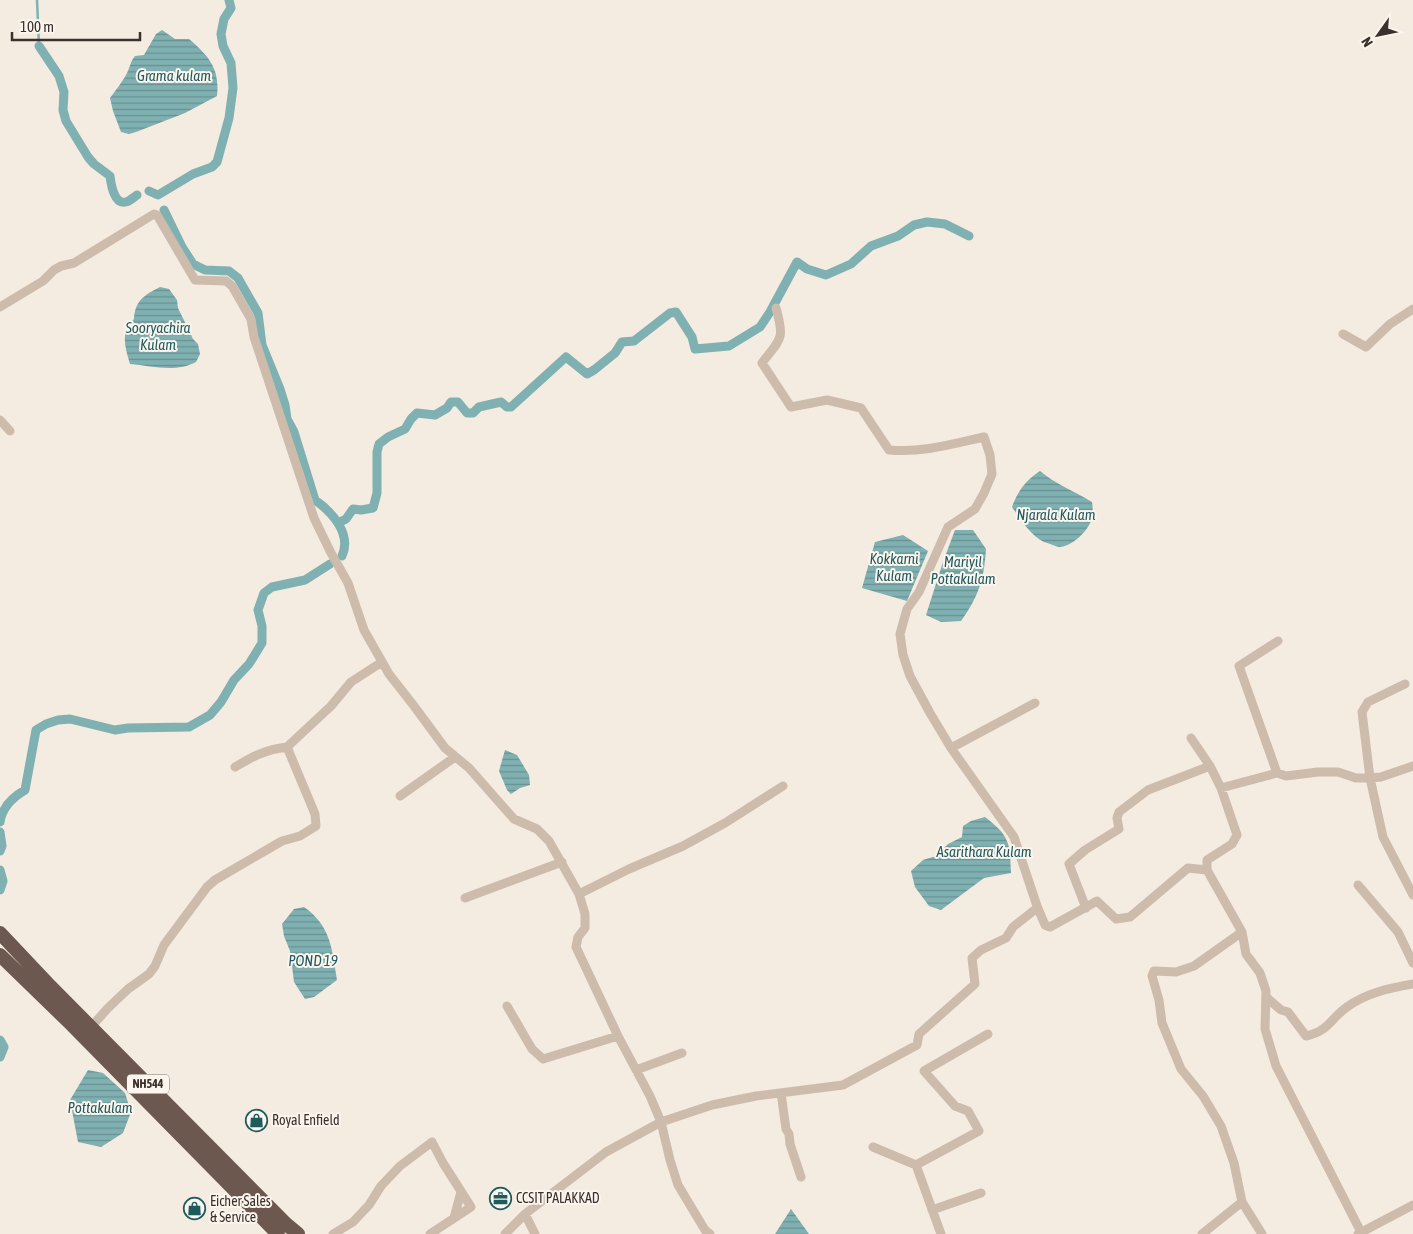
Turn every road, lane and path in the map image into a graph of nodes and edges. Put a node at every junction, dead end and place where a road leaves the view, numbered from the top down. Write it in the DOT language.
graph roads {
  1 [pos="0,307"];
  2 [pos="776,308"];
  3 [pos="1413,309"];
  4 [pos="1343,334"];
  5 [pos="0,420"];
  6 [pos="10,431"];
  7 [pos="1278,642"];
  8 [pos="382,662"];
  9 [pos="1405,684"];
  10 [pos="1035,703"];
  11 [pos="1190,738"];
  12 [pos="287,748"];
  13 [pos="951,748"];
  14 [pos="455,757"];
  15 [pos="1210,766"];
  16 [pos="1413,766"];
  17 [pos="235,767"];
  18 [pos="1277,773"];
  19 [pos="1370,778"];
  20 [pos="782,786"];
  21 [pos="1221,788"];
  22 [pos="400,796"];
  23 [pos="562,862"];
  24 [pos="1207,870"];
  25 [pos="1358,884"];
  26 [pos="579,894"];
  27 [pos="1413,895"];
  28 [pos="465,898"];
  29 [pos="1037,908"];
  30 [pos="1086,908"];
  31 [pos="0,932"];
  32 [pos="1242,932"];
  33 [pos="0,955"];
  34 [pos="1413,963"];
  35 [pos="1413,984"];
  36 [pos="1266,997"];
  37 [pos="507,1006"];
  38 [pos="91,1027"];
  39 [pos="988,1034"];
  40 [pos="618,1036"];
  41 [pos="682,1053"];
  42 [pos="636,1070"];
  43 [pos="781,1092"];
  44 [pos="661,1122"];
  45 [pos="873,1147"];
  46 [pos="916,1165"];
  47 [pos="801,1177"];
  48 [pos="461,1192"];
  49 [pos="981,1193"];
  50 [pos="1242,1202"];
  51 [pos="1413,1205"];
  52 [pos="932,1210"];
  53 [pos="525,1214"];
  54 [pos="454,1218"];
  55 [pos="1212,1231"];
  56 [pos="1361,1233"];
  57 [pos="278,1234"];
  58 [pos="298,1234"];
  59 [pos="335,1234"];
  60 [pos="430,1234"];
  61 [pos="505,1234"];
  62 [pos="535,1234"];
  63 [pos="710,1234"];
  64 [pos="941,1234"];
  65 [pos="1202,1234"];
  66 [pos="1262,1234"];
  1 -- 8 [label="street"];
  2 -- 13 [label="street"];
  3 -- 4 [label="street"];
  5 -- 6 [label="street"];
  7 -- 18 [label="street"];
  8 -- 12 [label="street"];
  8 -- 14 [label="street"];
  9 -- 19 [label="street"];
  10 -- 13 [label="street"];
  11 -- 15 [label="street"];
  12 -- 17 [label="street"];
  12 -- 38 [label="street"];
  13 -- 29 [label="street"];
  14 -- 22 [label="street"];
  14 -- 23 [label="street"];
  15 -- 21 [label="street"];
  15 -- 30 [label="street"];
  16 -- 19 [label="street"];
  18 -- 19 [label="street"];
  18 -- 21 [label="street"];
  19 -- 27 [label="street"];
  20 -- 26 [label="street"];
  21 -- 24 [label="street"];
  23 -- 26 [label="street"];
  23 -- 28 [label="street"];
  24 -- 30 [label="street"];
  24 -- 32 [label="street"];
  25 -- 34 [label="street"];
  26 -- 40 [label="street"];
  29 -- 30 [label="street"];
  29 -- 43 [label="street"];
  31 -- 38 [label="highway, NH544"];
  32 -- 36 [label="street"];
  32 -- 50 [label="street"];
  33 -- 57 [label="highway, NH544"];
  35 -- 36 [label="street"];
  36 -- 56 [label="street"];
  37 -- 40 [label="street"];
  38 -- 58 [label="highway, NH544"];
  39 -- 46 [label="street"];
  40 -- 42 [label="street"];
  41 -- 42 [label="street"];
  42 -- 44 [label="street"];
  43 -- 44 [label="street"];
  43 -- 47 [label="street"];
  44 -- 53 [label="street"];
  44 -- 63 [label="street"];
  45 -- 46 [label="street"];
  46 -- 52 [label="street"];
  48 -- 54 [label="street"];
  48 -- 54 [label="street"];
  48 -- 59 [label="street"];
  49 -- 52 [label="street"];
  50 -- 55 [label="street"];
  50 -- 66 [label="street"];
  51 -- 56 [label="street"];
  52 -- 64 [label="street"];
  53 -- 61 [label="street"];
  53 -- 62 [label="street"];
  54 -- 60 [label="street"];
  55 -- 65 [label="street"];
}
